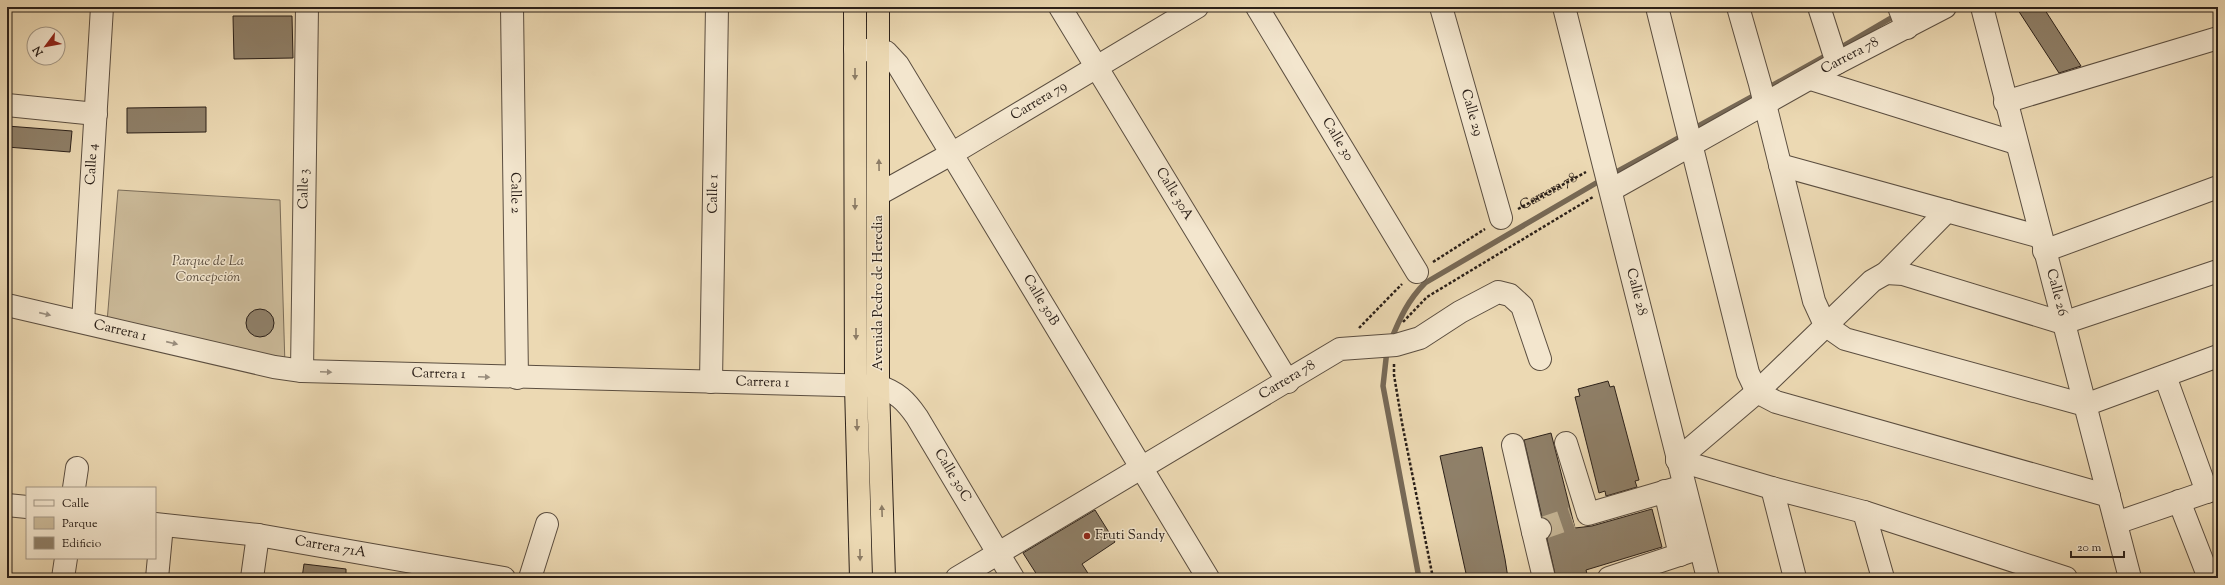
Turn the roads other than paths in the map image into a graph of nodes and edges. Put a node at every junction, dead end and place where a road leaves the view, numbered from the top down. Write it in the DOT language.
graph roads {
  1 [pos="102,7"];
  2 [pos="307,7"];
  3 [pos="512,7"];
  4 [pos="717,7"];
  5 [pos="855,7"];
  6 [pos="878,7"];
  7 [pos="1060,7"];
  8 [pos="1197,7"];
  9 [pos="1441,7"];
  10 [pos="1564,7"];
  11 [pos="1657,7"];
  12 [pos="1738,7"];
  13 [pos="1819,7"];
  14 [pos="1945,7"];
  15 [pos="1982,7"];
  16 [pos="1262,9"];
  17 [pos="1903,18"];
  18 [pos="2218,38"];
  19 [pos="854,49"];
  20 [pos="877,51"];
  21 [pos="1834,54"];
  22 [pos="1096,68"];
  23 [pos="1811,79"];
  24 [pos="1762,97"];
  25 [pos="2005,102"];
  26 [pos="7,105"];
  27 [pos="96,114"];
  28 [pos="1690,134"];
  29 [pos="2016,143"];
  30 [pos="953,153"];
  31 [pos="1780,165"];
  32 [pos="2218,187"];
  33 [pos="1610,188"];
  34 [pos="879,194"];
  35 [pos="1947,211"];
  36 [pos="1502,218"];
  37 [pos="2042,244"];
  38 [pos="2218,270"];
  39 [pos="1417,272"];
  40 [pos="1886,273"];
  41 [pos="7,305"];
  42 [pos="83,322"];
  43 [pos="2063,324"];
  44 [pos="1825,325"];
  45 [pos="2218,356"];
  46 [pos="1540,359"];
  47 [pos="302,371"];
  48 [pos="2165,376"];
  49 [pos="517,378"];
  50 [pos="711,382"];
  51 [pos="1288,382"];
  52 [pos="856,386"];
  53 [pos="878,386"];
  54 [pos="1757,392"];
  55 [pos="2085,405"];
  56 [pos="1566,443"];
  57 [pos="1513,445"];
  58 [pos="1677,460"];
  59 [pos="1141,469"];
  60 [pos="1772,488"];
  61 [pos="1674,489"];
  62 [pos="2213,490"];
  63 [pos="2109,496"];
  64 [pos="2179,501"];
  65 [pos="7,505"];
  66 [pos="26,507"];
  67 [pos="1864,512"];
  68 [pos="2116,523"];
  69 [pos="158,524"];
  70 [pos="547,524"];
  71 [pos="258,536"];
  72 [pos="1690,552"];
  73 [pos="999,553"];
  74 [pos="66,559"];
  75 [pos="63,578"];
  76 [pos="157,578"];
  77 [pos="252,578"];
  78 [pos="504,578"];
  79 [pos="530,578"];
  80 [pos="861,578"];
  81 [pos="884,578"];
  82 [pos="957,578"];
  83 [pos="1013,578"];
  84 [pos="1208,578"];
  85 [pos="1544,578"];
  86 [pos="1609,578"];
  87 [pos="1708,578"];
  88 [pos="1796,578"];
  89 [pos="1883,578"];
  90 [pos="2066,578"];
  91 [pos="2130,578"];
  92 [pos="2209,578"];
  1 -- 27 [label="street, Calle 4"];
  2 -- 47 [label="street, Calle 3"];
  3 -- 49 [label="street, Calle 2"];
  4 -- 50 [label="street, Calle 1"];
  5 -- 19 [label="highway, Avenida Pedro de Heredia"];
  6 -- 20 [label="highway, Avenida Pedro de Heredia"];
  7 -- 22 [label="street, Calle 30A"];
  8 -- 22 [label="street, Carrera 79"];
  9 -- 36 [label="street, Calle 29"];
  10 -- 33 [label="street, Calle 28"];
  11 -- 28 [label="street"];
  12 -- 24 [label="street"];
  13 -- 21 [label="street"];
  14 -- 17 [label="street, Carrera 78"];
  15 -- 25 [label="street, Calle 26"];
  16 -- 39 [label="street, Calle 30"];
  17 -- 21 [label="street, Carrera 78"];
  18 -- 25 [label="street"];
  19 -- 20 [label="street, Calle 30B"];
  19 -- 52 [label="highway, Avenida Pedro de Heredia, one-way"];
  20 -- 30 [label="street, Calle 30B"];
  34 -- 20 [label="highway, Avenida Pedro de Heredia, one-way"];
  21 -- 23 [label="street, Carrera 78"];
  22 -- 30 [label="street, Carrera 79"];
  22 -- 51 [label="street, Calle 30A"];
  23 -- 24 [label="street, Carrera 78"];
  23 -- 29 [label="street"];
  24 -- 28 [label="street, Carrera 78"];
  24 -- 31 [label="street"];
  25 -- 29 [label="street, Calle 26"];
  26 -- 27 [label="street"];
  27 -- 42 [label="street, Calle 4"];
  28 -- 33 [label="street, Carrera 78"];
  28 -- 54 [label="street"];
  29 -- 37 [label="street, Calle 26"];
  30 -- 34 [label="street, Carrera 79"];
  30 -- 59 [label="street, Calle 30B"];
  31 -- 35 [label="street"];
  31 -- 44 [label="street"];
  32 -- 37 [label="street"];
  33 -- 58 [label="street, Calle 28"];
  34 -- 53 [label="highway, Avenida Pedro de Heredia"];
  35 -- 37 [label="street"];
  35 -- 40 [label="street"];
  37 -- 43 [label="street, Calle 26"];
  38 -- 43 [label="street"];
  40 -- 43 [label="street"];
  40 -- 44 [label="street"];
  41 -- 42 [label="street, Carrera 1, one-way"];
  42 -- 47 [label="street, Carrera 1, one-way"];
  43 -- 55 [label="street, Calle 26"];
  44 -- 54 [label="street"];
  44 -- 55 [label="street"];
  45 -- 48 [label="street"];
  46 -- 51 [label="street, Carrera 78"];
  47 -- 49 [label="street, Carrera 1, one-way"];
  48 -- 55 [label="street"];
  48 -- 62 [label="street"];
  49 -- 50 [label="street, Carrera 1"];
  50 -- 52 [label="street, Carrera 1"];
  51 -- 59 [label="street, Carrera 78"];
  52 -- 53 [label="street, Carrera 1"];
  52 -- 80 [label="highway, Avenida Pedro de Heredia, one-way"];
  53 -- 73 [label="street, Calle 30C"];
  81 -- 53 [label="highway, Avenida Pedro de Heredia, one-way"];
  54 -- 58 [label="street"];
  54 -- 63 [label="street"];
  55 -- 63 [label="street, Calle 26"];
  56 -- 61 [label="street"];
  57 -- 85 [label="street"];
  58 -- 60 [label="street"];
  58 -- 61 [label="street, Calle 28"];
  59 -- 73 [label="street, Carrera 78"];
  59 -- 84 [label="street, Calle 30B"];
  60 -- 67 [label="street"];
  60 -- 88 [label="street"];
  61 -- 72 [label="street, Calle 28"];
  62 -- 64 [label="street"];
  63 -- 68 [label="street, Calle 26"];
  64 -- 68 [label="street"];
  64 -- 92 [label="street"];
  65 -- 66 [label="street"];
  67 -- 89 [label="street"];
  67 -- 90 [label="street"];
  68 -- 91 [label="street, Calle 26"];
  69 -- 71 [label="street, Carrera 71A"];
  69 -- 76 [label="street"];
  70 -- 79 [label="street"];
  71 -- 77 [label="street"];
  71 -- 78 [label="street, Carrera 71A"];
  72 -- 86 [label="street"];
  72 -- 87 [label="street, Calle 28"];
  73 -- 82 [label="street, Carrera 78"];
  73 -- 83 [label="street, Calle 30C"];
  74 -- 75 [label="street"];
}
